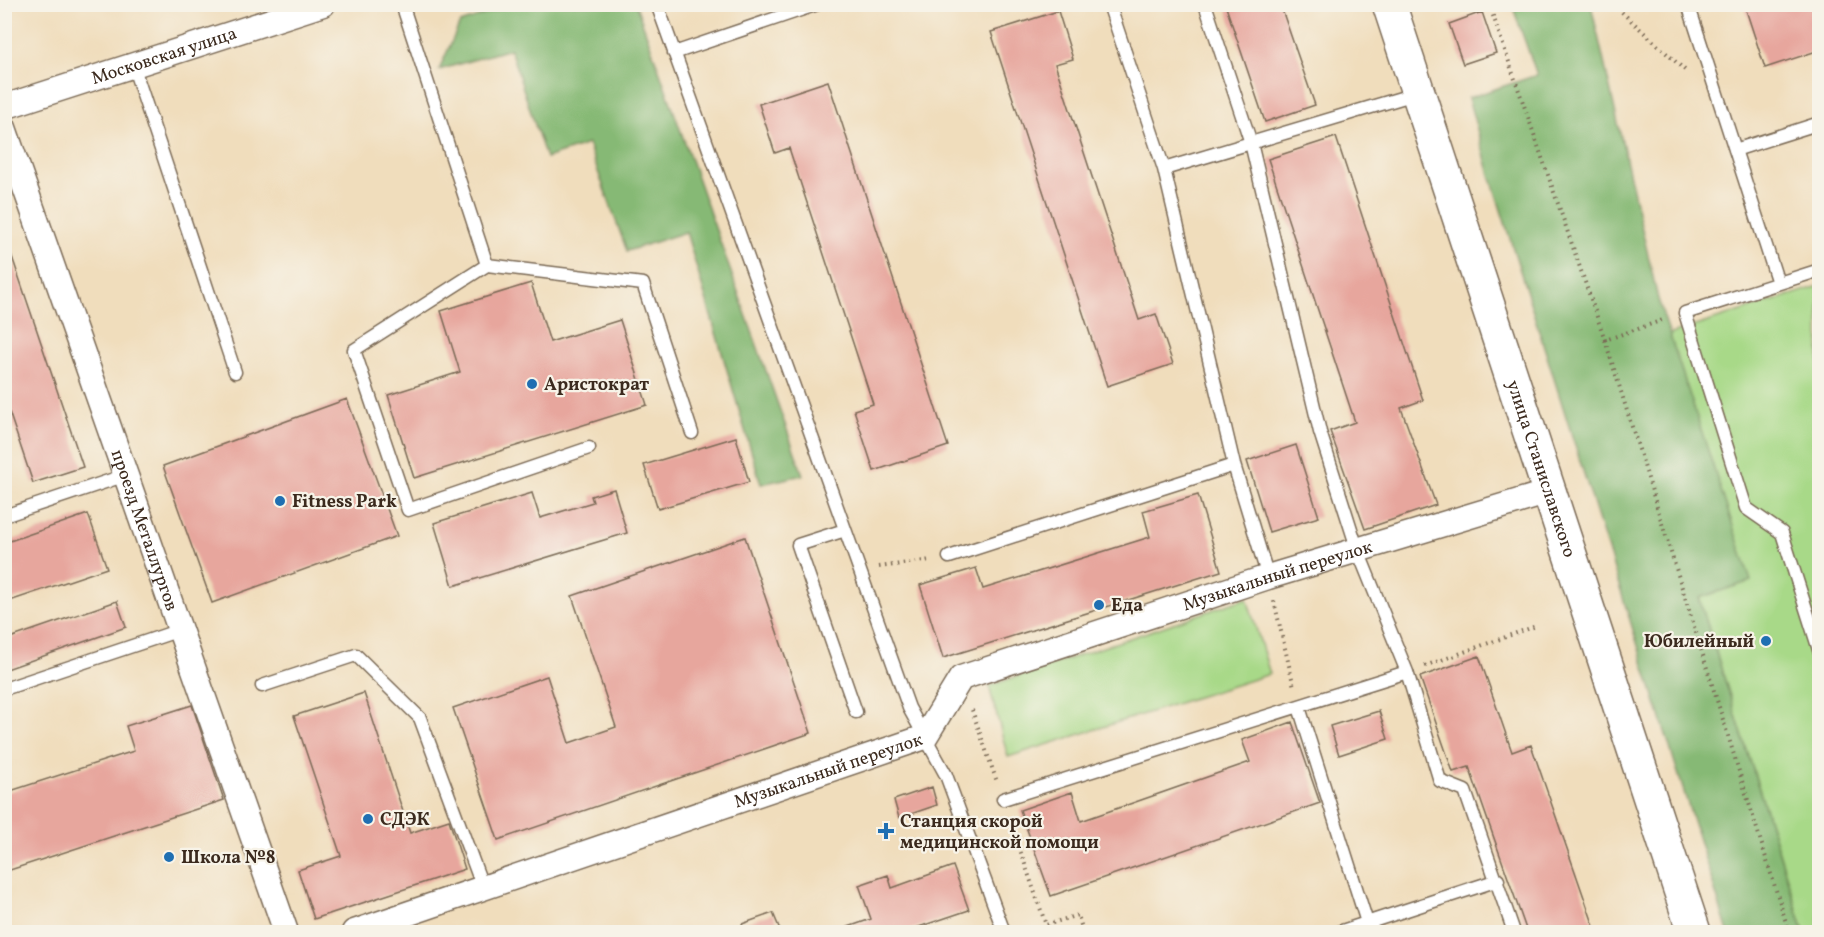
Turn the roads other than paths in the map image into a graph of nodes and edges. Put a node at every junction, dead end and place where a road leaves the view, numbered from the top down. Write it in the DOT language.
graph roads {
  1 [pos="323,4"];
  2 [pos="402,4"];
  3 [pos="657,4"];
  4 [pos="818,4"];
  5 [pos="1109,4"];
  6 [pos="1204,4"];
  7 [pos="1389,4"];
  8 [pos="1688,4"];
  9 [pos="674,53"];
  10 [pos="133,65"];
  11 [pos="1418,93"];
  12 [pos="4,107"];
  13 [pos="1820,123"];
  14 [pos="4,128"];
  15 [pos="1251,143"];
  16 [pos="1735,150"];
  17 [pos="1164,169"];
  18 [pos="487,265"];
  19 [pos="1820,270"];
  20 [pos="1778,283"];
  21 [pos="235,372"];
  22 [pos="692,433"];
  23 [pos="589,448"];
  24 [pos="1234,465"];
  25 [pos="126,475"];
  26 [pos="1549,492"];
  27 [pos="4,502"];
  28 [pos="7,515"];
  29 [pos="845,530"];
  30 [pos="1358,551"];
  31 [pos="950,557"];
  32 [pos="1268,577"];
  33 [pos="180,630"];
  34 [pos="1820,653"];
  35 [pos="1407,672"];
  36 [pos="262,686"];
  37 [pos="4,688"];
  38 [pos="1299,707"];
  39 [pos="856,712"];
  40 [pos="925,737"];
  41 [pos="1003,799"];
  42 [pos="1497,880"];
  43 [pos="483,888"];
  44 [pos="1369,928"];
  45 [pos="286,933"];
  46 [pos="354,933"];
  47 [pos="1004,933"];
  48 [pos="1339,933"];
  49 [pos="1514,933"];
  50 [pos="1694,933"];
  1 -- 10 [label="street, Московская улица"];
  2 -- 18 [label="lane"];
  3 -- 9 [label="lane"];
  4 -- 9 [label="lane"];
  5 -- 17 [label="lane"];
  6 -- 15 [label="lane"];
  7 -- 11 [label="main road, улица Станиславского"];
  8 -- 16 [label="lane"];
  9 -- 29 [label="lane"];
  10 -- 12 [label="street, Московская улица"];
  10 -- 21 [label="lane"];
  11 -- 15 [label="lane"];
  11 -- 26 [label="main road, улица Станиславского"];
  13 -- 16 [label="lane"];
  14 -- 25 [label="street, проезд Металлургов"];
  15 -- 17 [label="lane"];
  15 -- 30 [label="lane"];
  16 -- 20 [label="lane"];
  17 -- 24 [label="lane"];
  18 -- 22 [label="lane"];
  18 -- 23 [label="lane"];
  19 -- 20 [label="lane"];
  20 -- 34 [label="lane"];
  24 -- 31 [label="lane"];
  24 -- 32 [label="lane"];
  25 -- 28 [label="lane"];
  25 -- 33 [label="street, проезд Металлургов"];
  26 -- 30 [label="street, Музыкальный переулок"];
  26 -- 50 [label="main road, улица Станиславского"];
  27 -- 28 [label="lane"];
  29 -- 39 [label="lane"];
  29 -- 40 [label="lane"];
  30 -- 32 [label="street, Музыкальный переулок"];
  30 -- 35 [label="lane"];
  32 -- 40 [label="street, Музыкальный переулок"];
  33 -- 37 [label="lane"];
  33 -- 45 [label="street, проезд Металлургов"];
  35 -- 38 [label="lane"];
  35 -- 42 [label="lane"];
  36 -- 43 [label="lane"];
  38 -- 41 [label="lane"];
  38 -- 44 [label="lane"];
  40 -- 43 [label="street, Музыкальный переулок"];
  40 -- 47 [label="lane"];
  42 -- 44 [label="lane"];
  42 -- 49 [label="lane"];
  43 -- 46 [label="street, Музыкальный переулок"];
  44 -- 48 [label="lane"];
}
